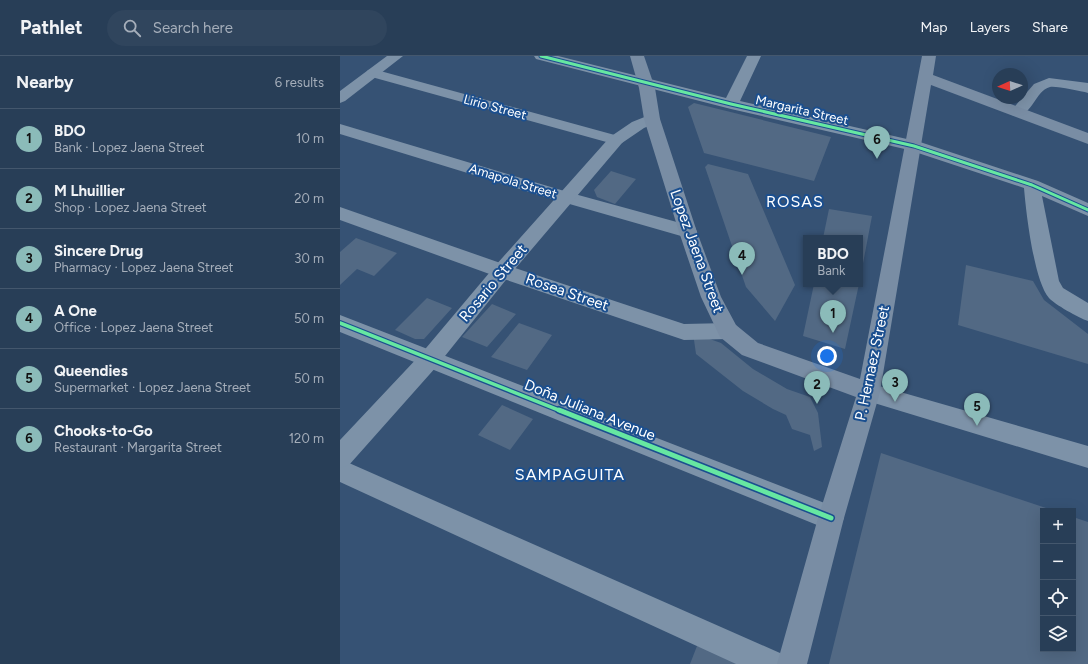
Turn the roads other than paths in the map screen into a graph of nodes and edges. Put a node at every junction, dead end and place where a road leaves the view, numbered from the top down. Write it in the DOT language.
graph roads {
  1 [pos="396,56"];
  2 [pos="541,56"];
  3 [pos="637,56"];
  4 [pos="754,56"];
  5 [pos="929,56"];
  6 [pos="373,73"];
  7 [pos="927,78"];
  8 [pos="645,81"];
  9 [pos="1088,88"];
  10 [pos="340,98"];
  11 [pos="731,104"];
  12 [pos="1018,112"];
  13 [pos="652,119"];
  14 [pos="340,129"];
  15 [pos="1088,139"];
  16 [pos="616,140"];
  17 [pos="914,146"];
  18 [pos="1032,185"];
  19 [pos="565,197"];
  20 [pos="1088,210"];
  21 [pos="340,213"];
  22 [pos="688,232"];
  23 [pos="502,271"];
  24 [pos="1088,313"];
  25 [pos="340,323"];
  26 [pos="728,331"];
  27 [pos="429,360"];
  28 [pos="869,392"];
  29 [pos="340,457"];
  30 [pos="1088,457"];
  31 [pos="340,470"];
  32 [pos="831,518"];
  33 [pos="769,664"];
  34 [pos="792,664"];
  1 -- 6 [label="street"];
  2 -- 8 [label="street, Margarita Street"];
  3 -- 8 [label="main road, Lopez Jaena Street"];
  4 -- 11 [label="street"];
  5 -- 7 [label="main road, P. Hernaez Street"];
  6 -- 10 [label="street"];
  6 -- 16 [label="street, Lirio Street"];
  7 -- 12 [label="main road"];
  7 -- 17 [label="main road, P. Hernaez Street"];
  8 -- 11 [label="street, Margarita Street"];
  8 -- 13 [label="main road, Lopez Jaena Street"];
  9 -- 12 [label="street"];
  11 -- 17 [label="street, Margarita Street"];
  12 -- 15 [label="main road"];
  13 -- 16 [label="street, Rosario Street"];
  13 -- 22 [label="main road, Lopez Jaena Street"];
  14 -- 19 [label="street, Amapola Street"];
  16 -- 19 [label="street, Rosario Street"];
  17 -- 18 [label="street, Margarita Street"];
  17 -- 28 [label="main road, P. Hernaez Street"];
  18 -- 20 [label="street, Margarita Street"];
  18 -- 24 [label="street"];
  19 -- 22 [label="street, Amapola Street"];
  19 -- 23 [label="street, Rosario Street"];
  21 -- 23 [label="street, Rosea Street"];
  22 -- 26 [label="main road, Lopez Jaena Street"];
  23 -- 26 [label="street, Rosea Street"];
  23 -- 27 [label="street, Rosario Street"];
  25 -- 27 [label="street, Doña Juliana Avenue"];
  26 -- 28 [label="main road, Lopez Jaena Street"];
  27 -- 29 [label="street, Rosario Street"];
  27 -- 32 [label="street, Doña Juliana Avenue"];
  28 -- 30 [label="street, Lopez Jaena Street"];
  28 -- 32 [label="main road, P. Hernaez Street"];
  31 -- 33 [label="street"];
  32 -- 34 [label="main road, P. Hernaez Street"];
}
